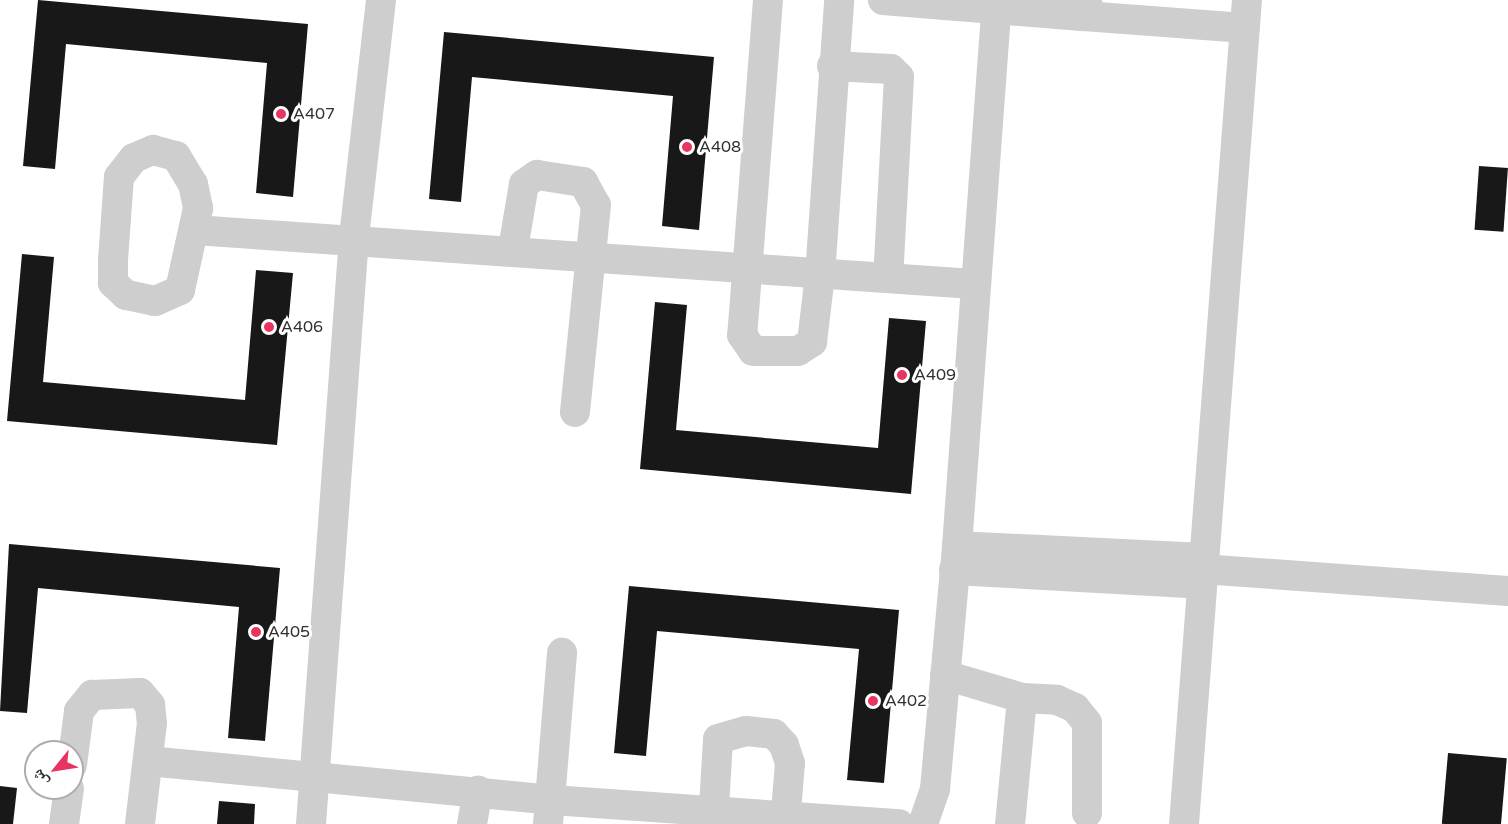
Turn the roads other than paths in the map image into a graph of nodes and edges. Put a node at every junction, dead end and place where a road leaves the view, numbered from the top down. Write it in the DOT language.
graph roads {
  1 [pos="381,0"];
  2 [pos="768,0"];
  3 [pos="839,0"];
  4 [pos="883,0"];
  5 [pos="997,4"];
  6 [pos="1086,8"];
  7 [pos="1246,14"];
  8 [pos="832,66"];
  9 [pos="195,230"];
  10 [pos="354,237"];
  11 [pos="513,249"];
  12 [pos="589,255"];
  13 [pos="748,267"];
  14 [pos="820,275"];
  15 [pos="888,278"];
  16 [pos="973,284"];
  17 [pos="575,412"];
  18 [pos="956,558"];
  19 [pos="1202,570"];
  20 [pos="1508,591"];
  21 [pos="562,653"];
  22 [pos="945,675"];
  23 [pos="1022,698"];
  24 [pos="75,740"];
  25 [pos="148,761"];
  26 [pos="314,779"];
  27 [pos="478,791"];
  28 [pos="67,800"];
  29 [pos="550,812"];
  30 [pos="1087,813"];
  31 [pos="714,817"];
  32 [pos="785,820"];
  33 [pos="913,822"];
  34 [pos="64,824"];
  35 [pos="140,824"];
  36 [pos="311,824"];
  37 [pos="472,824"];
  38 [pos="1010,824"];
  39 [pos="1184,824"];
  1 -- 10 [label="street"];
  2 -- 13 [label="street"];
  3 -- 8 [label="street"];
  4 -- 5 [label="street"];
  5 -- 6 [label="street"];
  5 -- 16 [label="street"];
  6 -- 7 [label="street"];
  7 -- 19 [label="street"];
  8 -- 14 [label="street"];
  8 -- 15 [label="street"];
  9 -- 9 [label="street"];
  9 -- 10 [label="street"];
  10 -- 11 [label="street"];
  10 -- 26 [label="street"];
  11 -- 12 [label="street"];
  11 -- 12 [label="street"];
  12 -- 13 [label="street"];
  12 -- 17 [label="street"];
  13 -- 14 [label="street"];
  13 -- 14 [label="street"];
  14 -- 15 [label="street"];
  15 -- 16 [label="street"];
  16 -- 18 [label="street"];
  18 -- 19 [label="street"];
  18 -- 22 [label="street"];
  19 -- 20 [label="street"];
  19 -- 39 [label="street"];
  21 -- 29 [label="street"];
  22 -- 23 [label="street"];
  22 -- 33 [label="street"];
  23 -- 30 [label="street"];
  23 -- 38 [label="street"];
  24 -- 25 [label="street"];
  25 -- 26 [label="street"];
  25 -- 35 [label="street"];
  26 -- 27 [label="street"];
  26 -- 36 [label="street"];
  27 -- 29 [label="street"];
  27 -- 37 [label="street"];
  28 -- 34 [label="street"];
  29 -- 31 [label="street"];
  31 -- 32 [label="street"];
  31 -- 32 [label="street"];
  32 -- 33 [label="street"];
}
